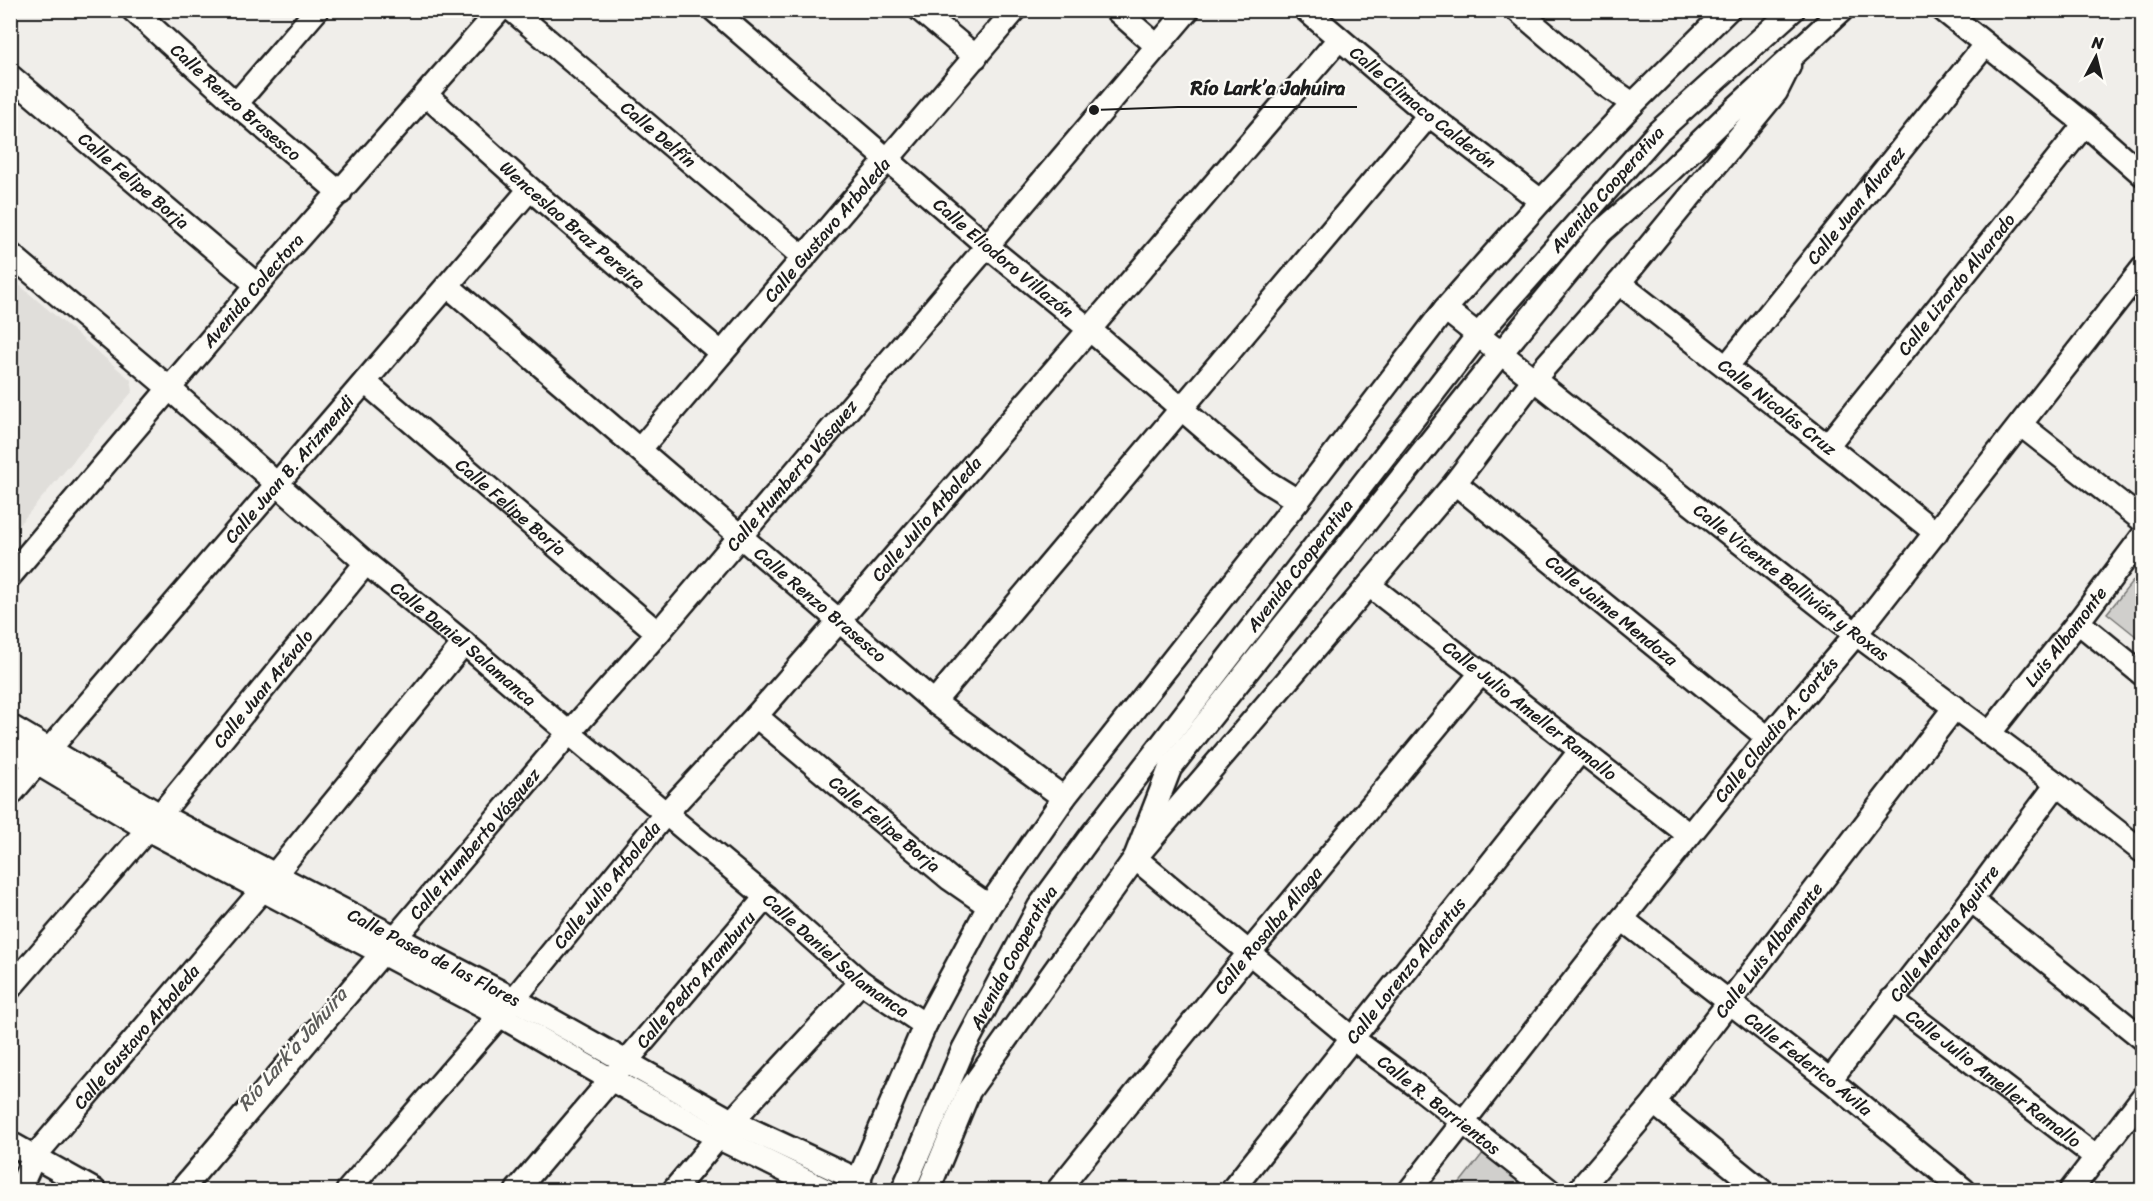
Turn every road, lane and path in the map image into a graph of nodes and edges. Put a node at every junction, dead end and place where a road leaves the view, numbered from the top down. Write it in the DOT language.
graph roads {
  1 [pos="317,10"];
  2 [pos="500,10"];
  3 [pos="512,10"];
  4 [pos="714,10"];
  5 [pos="920,10"];
  6 [pos="1015,10"];
  7 [pos="1116,10"];
  8 [pos="1188,10"];
  9 [pos="1306,10"];
  10 [pos="1517,10"];
  11 [pos="1793,10"];
  12 [pos="1842,10"];
  13 [pos="1943,10"];
  14 [pos="1725,11"];
  15 [pos="147,15"];
  16 [pos="1339,39"];
  17 [pos="1985,45"];
  18 [pos="1158,46"];
  19 [pos="1794,54"];
  20 [pos="975,57"];
  21 [pos="10,76"];
  22 [pos="426,95"];
  23 [pos="236,104"];
  24 [pos="1633,104"];
  25 [pos="1429,115"];
  26 [pos="2085,124"];
  27 [pos="888,159"];
  28 [pos="2142,174"];
  29 [pos="530,189"];
  30 [pos="340,193"];
  31 [pos="1541,201"];
  32 [pos="988,245"];
  33 [pos="10,254"];
  34 [pos="804,258"];
  35 [pos="2142,269"];
  36 [pos="1618,283"];
  37 [pos="257,285"];
  38 [pos="448,286"];
  39 [pos="1445,309"];
  40 [pos="1089,329"];
  41 [pos="1478,335"];
  42 [pos="722,353"];
  43 [pos="1502,353"];
  44 [pos="1727,366"];
  45 [pos="1534,379"];
  46 [pos="364,382"];
  47 [pos="170,389"];
  48 [pos="1182,410"];
  49 [pos="2021,425"];
  50 [pos="1827,446"];
  51 [pos="640,449"];
  52 [pos="277,483"];
  53 [pos="1455,483"];
  54 [pos="1298,501"];
  55 [pos="2142,520"];
  56 [pos="1936,533"];
  57 [pos="740,536"];
  58 [pos="2142,537"];
  59 [pos="366,563"];
  60 [pos="10,576"];
  61 [pos="1369,585"];
  62 [pos="839,621"];
  63 [pos="2078,622"];
  64 [pos="658,633"];
  65 [pos="1856,634"];
  66 [pos="464,643"];
  67 [pos="1482,672"];
  68 [pos="2142,674"];
  69 [pos="934,702"];
  70 [pos="1955,707"];
  71 [pos="756,716"];
  72 [pos="10,726"];
  73 [pos="569,733"];
  74 [pos="1989,734"];
  75 [pos="1768,738"];
  76 [pos="10,747"];
  77 [pos="1581,750"];
  78 [pos="43,756"];
  79 [pos="2057,784"];
  80 [pos="10,795"];
  81 [pos="1064,798"];
  82 [pos="666,813"];
  83 [pos="154,822"];
  84 [pos="1689,835"];
  85 [pos="2142,850"];
  86 [pos="1134,858"];
  87 [pos="269,881"];
  88 [pos="766,897"];
  89 [pos="1971,900"];
  90 [pos="989,906"];
  91 [pos="1622,919"];
  92 [pos="388,946"];
  93 [pos="1249,953"];
  94 [pos="861,982"];
  95 [pos="10,988"];
  96 [pos="1891,1000"];
  97 [pos="1730,1002"];
  98 [pos="506,1007"];
  99 [pos="926,1025"];
  100 [pos="2142,1038"];
  101 [pos="1353,1039"];
  102 [pos="618,1071"];
  103 [pos="1830,1080"];
  104 [pos="2142,1098"];
  105 [pos="1654,1103"];
  106 [pos="1462,1122"];
  107 [pos="726,1130"];
  108 [pos="10,1143"];
  109 [pos="33,1157"];
  110 [pos="2096,1157"];
  111 [pos="857,1186"];
  112 [pos="19,1191"];
  113 [pos="94,1191"];
  114 [pos="181,1191"];
  115 [pos="348,1191"];
  116 [pos="516,1191"];
  117 [pos="674,1191"];
  118 [pos="825,1191"];
  119 [pos="903,1191"];
  120 [pos="928,1191"];
  121 [pos="1058,1191"];
  122 [pos="1232,1191"];
  123 [pos="1410,1191"];
  124 [pos="1549,1191"];
  125 [pos="1579,1191"];
  126 [pos="1761,1191"];
  127 [pos="1964,1191"];
  128 [pos="2071,1191"];
  1 -- 23 [label="street"];
  2 -- 22 [label="street, Avenida Colectora"];
  3 -- 34 [label="street, Calle Delfín"];
  4 -- 27 [label="street, Calle Eliodoro Villazón"];
  5 -- 20 [label="street"];
  6 -- 20 [label="street, Calle Gustavo Arboleda"];
  7 -- 18 [label="street"];
  8 -- 18 [label="street, Calle Humberto Vásquez"];
  9 -- 16 [label="street, Calle Climaco Calderón"];
  10 -- 24 [label="street"];
  11 -- 41 [label="street, Avenida Cooperativa"];
  12 -- 19 [label="street"];
  13 -- 17 [label="street"];
  14 -- 24 [label="street"];
  15 -- 23 [label="street, Calle Renzo Brasesco"];
  16 -- 25 [label="street, Calle Climaco Calderón"];
  16 -- 40 [label="street, Calle Julio Arboleda"];
  17 -- 26 [label="street"];
  17 -- 44 [label="street, Calle Juan Álvarez"];
  18 -- 32 [label="street, Calle Humberto Vásquez"];
  19 -- 36 [label="street"];
  19 -- 43 [label="street"];
  20 -- 27 [label="street, Calle Gustavo Arboleda"];
  21 -- 37 [label="street, Calle Felipe Borja"];
  22 -- 29 [label="street, Wenceslao Braz Pereira"];
  22 -- 30 [label="street, Avenida Colectora"];
  23 -- 30 [label="street, Calle Renzo Brasesco"];
  24 -- 31 [label="street"];
  25 -- 31 [label="street, Calle Climaco Calderón"];
  25 -- 48 [label="street"];
  26 -- 28 [label="street"];
  26 -- 50 [label="street, Calle Lizardo Alvarado"];
  27 -- 32 [label="street, Calle Eliodoro Villazón"];
  27 -- 34 [label="street, Calle Gustavo Arboleda"];
  29 -- 38 [label="street, Calle Juan B. Arizmendi"];
  29 -- 42 [label="street, Wenceslao Braz Pereira"];
  30 -- 37 [label="street, Avenida Colectora"];
  31 -- 39 [label="street"];
  32 -- 40 [label="street, Calle Eliodoro Villazón"];
  32 -- 57 [label="street, Calle Humberto Vásquez"];
  33 -- 47 [label="street, Calle Daniel Salamanca"];
  34 -- 42 [label="street, Calle Gustavo Arboleda"];
  35 -- 49 [label="street, Calle Claudio A. Cortés"];
  36 -- 44 [label="street, Calle Nicolás Cruz"];
  36 -- 45 [label="street"];
  37 -- 47 [label="street, Avenida Colectora"];
  38 -- 46 [label="street, Calle Juan B. Arizmendi"];
  38 -- 51 [label="street, Calle Renzo Brasesco"];
  39 -- 41 [label="street, Calle Vicente Ballivián y Roxas"];
  39 -- 54 [label="street"];
  40 -- 48 [label="street, Calle Eliodoro Villazón"];
  40 -- 62 [label="street, Calle Julio Arboleda"];
  41 -- 43 [label="street, Calle Vicente Ballivián y Roxas"];
  41 -- 119 [label="street, Avenida Cooperativa"];
  42 -- 51 [label="street, Calle Gustavo Arboleda"];
  43 -- 45 [label="street, Calle Vicente Ballivián y Roxas"];
  43 -- 86 [label="street"];
  44 -- 50 [label="street, Calle Nicolás Cruz"];
  45 -- 53 [label="street"];
  45 -- 65 [label="street, Calle Vicente Ballivián y Roxas"];
  46 -- 52 [label="street, Calle Juan B. Arizmendi"];
  46 -- 64 [label="street, Calle Felipe Borja"];
  47 -- 52 [label="street, Calle Daniel Salamanca"];
  47 -- 60 [label="street, Avenida Colectora"];
  48 -- 54 [label="street, Calle Eliodoro Villazón"];
  48 -- 69 [label="street"];
  49 -- 55 [label="street"];
  49 -- 56 [label="street, Calle Claudio A. Cortés"];
  50 -- 56 [label="street, Calle Nicolás Cruz"];
  51 -- 57 [label="street, Calle Renzo Brasesco"];
  52 -- 59 [label="street, Calle Daniel Salamanca"];
  52 -- 78 [label="street, Calle Juan B. Arizmendi"];
  53 -- 61 [label="street"];
  53 -- 75 [label="street, Calle Jaime Mendoza"];
  54 -- 81 [label="street"];
  56 -- 65 [label="street, Calle Claudio A. Cortés"];
  57 -- 62 [label="street, Calle Renzo Brasesco"];
  57 -- 64 [label="street, Calle Humberto Vásquez"];
  58 -- 63 [label="street, Luis Albamonte"];
  59 -- 66 [label="street, Calle Daniel Salamanca"];
  59 -- 83 [label="street, Calle Juan Arévalo"];
  61 -- 67 [label="street, Calle Julio Ameller Ramallo"];
  61 -- 86 [label="street"];
  62 -- 69 [label="street, Calle Renzo Brasesco"];
  62 -- 71 [label="street, Calle Julio Arboleda"];
  63 -- 68 [label="street"];
  63 -- 74 [label="street, Luis Albamonte"];
  64 -- 73 [label="street, Calle Humberto Vásquez"];
  65 -- 70 [label="street, Calle Vicente Ballivián y Roxas"];
  65 -- 75 [label="street, Calle Claudio A. Cortés"];
  66 -- 73 [label="street, Calle Daniel Salamanca"];
  66 -- 87 [label="street, Calle Gustavo Arboleda"];
  67 -- 77 [label="street, Calle Julio Ameller Ramallo"];
  67 -- 93 [label="street, Calle Rosalba Aliaga"];
  69 -- 81 [label="street, Calle Renzo Brasesco"];
  70 -- 74 [label="street, Calle Vicente Ballivián y Roxas"];
  70 -- 97 [label="street, Calle Luis Albamonte"];
  71 -- 82 [label="street, Calle Julio Arboleda"];
  71 -- 90 [label="street, Calle Felipe Borja"];
  72 -- 78 [label="street, Calle Paseo de las Flores"];
  73 -- 82 [label="street, Calle Daniel Salamanca"];
  73 -- 92 [label="street, Calle Humberto Vásquez"];
  74 -- 79 [label="street, Calle Vicente Ballivián y Roxas"];
  75 -- 84 [label="street, Calle Claudio A. Cortés"];
  76 -- 78 [label="street, Calle Paseo de las Flores"];
  77 -- 84 [label="street, Calle Julio Ameller Ramallo"];
  77 -- 101 [label="street, Calle Lorenzo Alcantus"];
  78 -- 80 [label="street, Calle Juan B. Arizmendi"];
  78 -- 83 [label="street, Calle Paseo de las Flores"];
  79 -- 85 [label="street, Calle Vicente Ballivián y Roxas"];
  79 -- 89 [label="street, Calle Martha Aguirre"];
  81 -- 90 [label="street"];
  82 -- 88 [label="street, Calle Daniel Salamanca"];
  82 -- 98 [label="street, Calle Julio Arboleda"];
  83 -- 87 [label="street, Calle Paseo de las Flores"];
  83 -- 95 [label="street, Calle Juan Arévalo"];
  84 -- 91 [label="street, Calle Claudio A. Cortés"];
  86 -- 93 [label="street, Calle R. Barrientos"];
  86 -- 120 [label="street"];
  87 -- 92 [label="street, Calle Paseo de las Flores"];
  87 -- 109 [label="street, Calle Gustavo Arboleda"];
  88 -- 94 [label="street, Calle Daniel Salamanca"];
  88 -- 102 [label="street, Calle Pedro Aramburu"];
  89 -- 96 [label="street, Calle Martha Aguirre"];
  89 -- 100 [label="street"];
  90 -- 99 [label="street"];
  91 -- 97 [label="street, Calle Federico Ávila"];
  91 -- 106 [label="street, Calle Claudio A. Cortés"];
  92 -- 98 [label="street, Calle Paseo de las Flores"];
  92 -- 114 [label="street, Calle Humberto Vásquez"];
  93 -- 101 [label="street, Calle R. Barrientos"];
  93 -- 121 [label="street, Calle Rosalba Aliaga"];
  94 -- 99 [label="street, Calle Daniel Salamanca"];
  94 -- 107 [label="street"];
  96 -- 103 [label="street, Calle Martha Aguirre"];
  96 -- 110 [label="street, Calle Julio Ameller Ramallo"];
  97 -- 103 [label="street, Calle Federico Ávila"];
  97 -- 105 [label="street, Calle Luis Albamonte"];
  98 -- 102 [label="street, Calle Paseo de las Flores"];
  98 -- 115 [label="street, Calle Julio Arboleda"];
  99 -- 111 [label="street"];
  101 -- 106 [label="street, Calle R. Barrientos"];
  101 -- 122 [label="street, Calle Lorenzo Alcantus"];
  102 -- 107 [label="street, Calle Paseo de las Flores"];
  102 -- 116 [label="street, Calle Pedro Aramburu"];
  103 -- 127 [label="street, Calle Federico Ávila"];
  104 -- 110 [label="street"];
  105 -- 125 [label="street, Calle Luis Albamonte"];
  105 -- 126 [label="street"];
  106 -- 123 [label="street, Calle Claudio A. Cortés"];
  106 -- 124 [label="street, Calle R. Barrientos"];
  107 -- 111 [label="street, Calle Paseo de las Flores"];
  107 -- 117 [label="street"];
  107 -- 118 [label="street, Calle Paseo de las Flores"];
  108 -- 109 [label="street"];
  109 -- 112 [label="street, Calle Gustavo Arboleda"];
  109 -- 113 [label="street"];
  110 -- 128 [label="street"];
}
